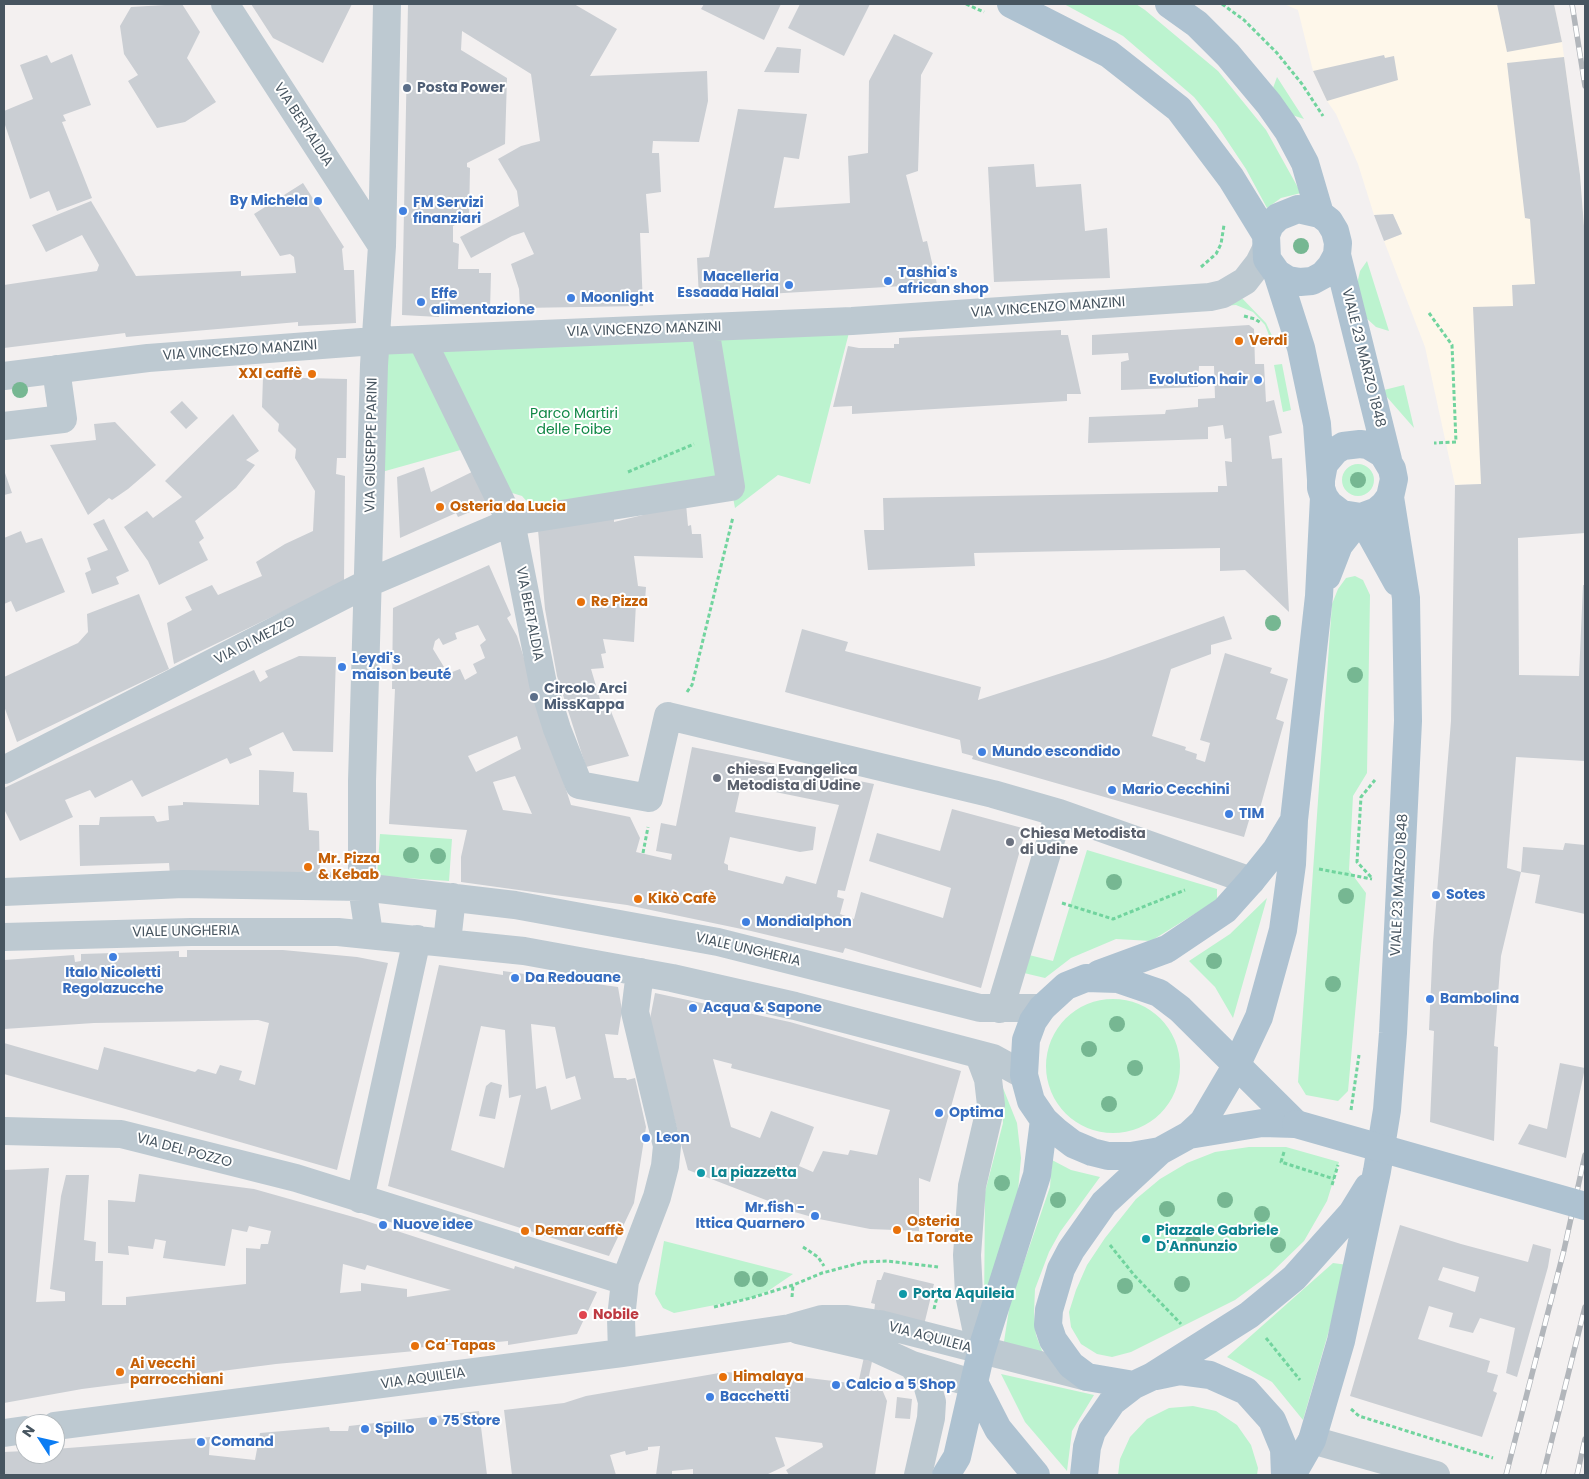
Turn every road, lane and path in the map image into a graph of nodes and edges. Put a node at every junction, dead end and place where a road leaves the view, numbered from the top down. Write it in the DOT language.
graph roads {
  1 [pos="225,4"];
  2 [pos="387,4"];
  3 [pos="966,4"];
  4 [pos="1011,4"];
  5 [pos="1169,4"];
  6 [pos="1221,4"];
  7 [pos="984,13"];
  8 [pos="1323,116"];
  9 [pos="1320,214"];
  10 [pos="1224,220"];
  11 [pos="382,246"];
  12 [pos="1269,253"];
  13 [pos="1337,255"];
  14 [pos="1200,267"];
  15 [pos="1429,313"];
  16 [pos="1236,316"];
  17 [pos="706,328"];
  18 [pos="1265,328"];
  19 [pos="422,340"];
  20 [pos="375,341"];
  21 [pos="56,369"];
  22 [pos="4,376"];
  23 [pos="4,426"];
  24 [pos="1434,443"];
  25 [pos="1388,460"];
  26 [pos="731,487"];
  27 [pos="1323,488"];
  28 [pos="1390,497"];
  29 [pos="1361,517"];
  30 [pos="511,522"];
  31 [pos="368,583"];
  32 [pos="1320,596"];
  33 [pos="1406,598"];
  34 [pos="668,716"];
  35 [pos="4,770"];
  36 [pos="1378,776"];
  37 [pos="1059,814"];
  38 [pos="1294,820"];
  39 [pos="1312,868"];
  40 [pos="1373,879"];
  41 [pos="1251,881"];
  42 [pos="362,887"];
  43 [pos="1191,887"];
  44 [pos="1373,888"];
  45 [pos="4,892"];
  46 [pos="452,897"];
  47 [pos="1070,906"];
  48 [pos="369,934"];
  49 [pos="4,937"];
  50 [pos="417,939"];
  51 [pos="447,942"];
  52 [pos="640,972"];
  53 [pos="1086,978"];
  54 [pos="1042,1008"];
  55 [pos="1000,1009"];
  56 [pos="1360,1051"];
  57 [pos="979,1055"];
  58 [pos="1236,1066"];
  59 [pos="1024,1075"];
  60 [pos="1350,1114"];
  61 [pos="1044,1120"];
  62 [pos="4,1131"];
  63 [pos="1189,1135"];
  64 [pos="1291,1136"];
  65 [pos="1160,1151"];
  66 [pos="1339,1162"];
  67 [pos="1378,1170"];
  68 [pos="1334,1178"];
  69 [pos="1330,1193"];
  70 [pos="360,1199"];
  71 [pos="1585,1206"];
  72 [pos="1105,1238"];
  73 [pos="803,1247"];
  74 [pos="824,1266"];
  75 [pos="936,1267"];
  76 [pos="624,1281"];
  77 [pos="939,1287"];
  78 [pos="707,1308"];
  79 [pos="932,1317"];
  80 [pos="1175,1330"];
  81 [pos="873,1335"];
  82 [pos="1265,1336"];
  83 [pos="981,1352"];
  84 [pos="622,1353"];
  85 [pos="920,1375"];
  86 [pos="1087,1377"];
  87 [pos="1143,1381"];
  88 [pos="975,1384"];
  89 [pos="1306,1387"];
  90 [pos="1348,1406"];
  91 [pos="65,1425"];
  92 [pos="1312,1440"];
  93 [pos="1493,1458"];
  94 [pos="918,1475"];
  95 [pos="946,1475"];
  96 [pos="1036,1475"];
  97 [pos="1084,1475"];
  98 [pos="1284,1475"];
  99 [pos="1292,1475"];
  100 [pos="1436,1475"];
  1 -- 11 [label="street, VIA BERTALDIA"];
  2 -- 11 [label="street, VIA GIUSEPPE PARINI"];
  3 -- 7 [label="path"];
  4 -- 12 [label="main road, VIALE 23 MARZO 1848"];
  5 -- 9 [label="main road, VIALE 23 MARZO 1848"];
  6 -- 8 [label="path"];
  9 -- 12 [label="main road"];
  9 -- 13 [label="main road, VIALE 23 MARZO 1848"];
  10 -- 14 [label="path"];
  11 -- 20 [label="street, VIA GIUSEPPE PARINI"];
  12 -- 13 [label="main road"];
  12 -- 17 [label="street, VIA VINCENZO MANZINI"];
  12 -- 27 [label="main road, VIALE 23 MARZO 1848"];
  13 -- 25 [label="main road, VIALE 23 MARZO 1848"];
  15 -- 24 [label="path"];
  16 -- 18 [label="path"];
  17 -- 19 [label="street, VIA VINCENZO MANZINI"];
  17 -- 26 [label="street"];
  19 -- 20 [label="street, VIA VINCENZO MANZINI"];
  19 -- 30 [label="street, VIA BERTALDIA"];
  20 -- 21 [label="street, VIA VINCENZO MANZINI"];
  20 -- 31 [label="street, VIA GIUSEPPE PARINI"];
  21 -- 22 [label="street, VIA VINCENZO MANZINI"];
  21 -- 23 [label="street"];
  25 -- 27 [label="main road, VIALE 23 MARZO 1848"];
  25 -- 28 [label="main road, VIALE 23 MARZO 1848"];
  26 -- 30 [label="street"];
  26 -- 34 [label="path"];
  27 -- 29 [label="main road"];
  27 -- 32 [label="main road, VIALE 23 MARZO 1848"];
  28 -- 29 [label="main road, VIALE 23 MARZO 1848"];
  28 -- 33 [label="main road, VIALE 23 MARZO 1848"];
  29 -- 32 [label="main road, VIALE 23 MARZO 1848"];
  29 -- 33 [label="main road, VIALE 23 MARZO 1848"];
  30 -- 31 [label="street, VIA DI MEZZO"];
  30 -- 34 [label="street, VIA BERTALDIA"];
  31 -- 35 [label="street, VIA DI MEZZO"];
  31 -- 42 [label="street, VIA GIUSEPPE PARINI"];
  32 -- 38 [label="main road, VIALE 23 MARZO 1848"];
  33 -- 67 [label="main road, VIALE 23 MARZO 1848"];
  34 -- 37 [label="street"];
  36 -- 40 [label="path"];
  37 -- 41 [label="street"];
  37 -- 55 [label="street"];
  38 -- 41 [label="main road, VIALE 23 MARZO 1848"];
  38 -- 58 [label="main road, VIALE 23 MARZO 1848"];
  39 -- 40 [label="path"];
  40 -- 44 [label="path"];
  41 -- 53 [label="main road, VIALE 23 MARZO 1848"];
  42 -- 45 [label="street, VIALE UNGHERIA"];
  42 -- 46 [label="street, VIALE UNGHERIA"];
  42 -- 48 [label="street"];
  43 -- 47 [label="path"];
  46 -- 51 [label="street"];
  46 -- 55 [label="street, VIALE UNGHERIA"];
  48 -- 49 [label="street, VIALE UNGHERIA"];
  48 -- 50 [label="street, VIALE UNGHERIA"];
  50 -- 51 [label="street, VIALE UNGHERIA"];
  50 -- 70 [label="street"];
  51 -- 52 [label="street, VIALE UNGHERIA"];
  52 -- 57 [label="street, VIALE UNGHERIA"];
  52 -- 76 [label="street"];
  53 -- 54 [label="main road"];
  53 -- 58 [label="main road"];
  54 -- 55 [label="street, VIALE UNGHERIA"];
  54 -- 59 [label="main road"];
  56 -- 60 [label="path"];
  57 -- 59 [label="street, VIALE UNGHERIA"];
  57 -- 83 [label="street"];
  58 -- 63 [label="main road"];
  58 -- 64 [label="main road"];
  59 -- 61 [label="main road"];
  61 -- 65 [label="main road"];
  61 -- 83 [label="main road"];
  62 -- 70 [label="street, VIA DEL POZZO"];
  63 -- 64 [label="main road"];
  63 -- 65 [label="main road"];
  64 -- 68 [label="path"];
  64 -- 71 [label="main road, bridge"];
  65 -- 86 [label="main road"];
  66 -- 68 [label="path"];
  67 -- 87 [label="main road"];
  67 -- 92 [label="main road"];
  68 -- 69 [label="path"];
  70 -- 76 [label="street, VIA DEL POZZO"];
  72 -- 80 [label="path"];
  73 -- 74 [label="path"];
  75 -- 78 [label="path"];
  76 -- 84 [label="street"];
  77 -- 79 [label="path"];
  81 -- 83 [label="street, VIA AQUILEIA"];
  81 -- 84 [label="street, VIA AQUILEIA"];
  81 -- 85 [label="street, VIA AQUILEIA"];
  82 -- 89 [label="path"];
  83 -- 86 [label="street"];
  83 -- 88 [label="main road"];
  84 -- 91 [label="street, VIA AQUILEIA"];
  85 -- 88 [label="street, VIA AQUILEIA"];
  85 -- 94 [label="street"];
  86 -- 87 [label="main road"];
  87 -- 97 [label="main road"];
  87 -- 98 [label="main road"];
  88 -- 95 [label="main road"];
  88 -- 96 [label="main road"];
  90 -- 93 [label="path"];
  92 -- 99 [label="main road"];
  92 -- 100 [label="street"];
}
